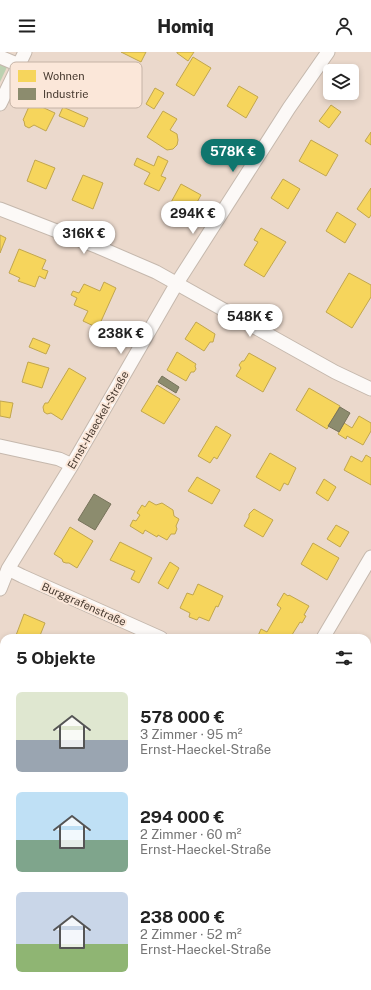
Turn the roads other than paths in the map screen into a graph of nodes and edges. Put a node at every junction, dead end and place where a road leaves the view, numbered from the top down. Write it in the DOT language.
graph roads {
  1 [pos="26,52"];
  2 [pos="328,52"];
  3 [pos="0,57"];
  4 [pos="12,62"];
  5 [pos="21,62"];
  6 [pos="10,83"];
  7 [pos="0,104"];
  8 [pos="0,209"];
  9 [pos="177,283"];
  10 [pos="371,389"];
  11 [pos="0,446"];
  12 [pos="72,465"];
  13 [pos="371,557"];
  14 [pos="8,569"];
  15 [pos="0,589"];
  16 [pos="152,634"];
  17 [pos="326,634"];
  1 -- 5 [label="street"];
  2 -- 9 [label="street, Ernst-Haeckel-Straße"];
  3 -- 4 [label="street"];
  6 -- 7 [label="street"];
  8 -- 9 [label="street"];
  9 -- 10 [label="street"];
  9 -- 12 [label="street, Ernst-Haeckel-Straße"];
  11 -- 12 [label="street"];
  12 -- 14 [label="street, Ernst-Haeckel-Straße"];
  13 -- 17 [label="street"];
  14 -- 15 [label="street, Ernst-Haeckel-Straße"];
  14 -- 16 [label="street, Burggrafenstraße"];
}
